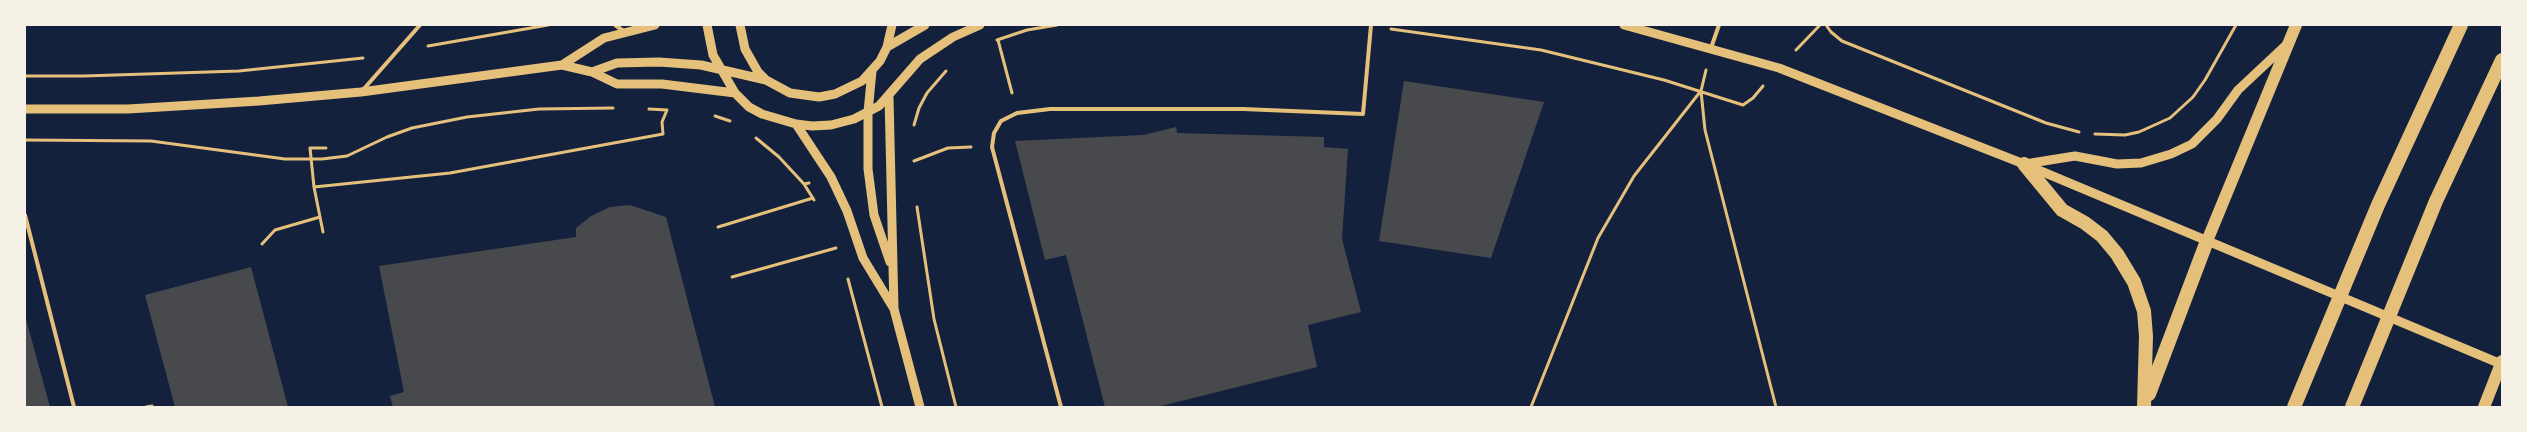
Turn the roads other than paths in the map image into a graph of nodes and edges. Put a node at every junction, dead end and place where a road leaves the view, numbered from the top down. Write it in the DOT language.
graph roads {
  1 [pos="420,25"];
  2 [pos="615,25"];
  3 [pos="655,25"];
  4 [pos="707,25"];
  5 [pos="740,25"];
  6 [pos="892,25"];
  7 [pos="925,25"];
  8 [pos="980,25"];
  9 [pos="1624,25"];
  10 [pos="1720,25"];
  11 [pos="2296,25"];
  12 [pos="2461,25"];
  13 [pos="1371,26"];
  14 [pos="627,33"];
  15 [pos="2287,44"];
  16 [pos="887,47"];
  17 [pos="1711,48"];
  18 [pos="2502,60"];
  19 [pos="562,65"];
  20 [pos="719,69"];
  21 [pos="872,70"];
  22 [pos="592,72"];
  23 [pos="766,80"];
  24 [pos="361,92"];
  25 [pos="735,94"];
  26 [pos="889,97"];
  27 [pos="25,109"];
  28 [pos="868,112"];
  29 [pos="796,124"];
  30 [pos="2024,164"];
  31 [pos="25,215"];
  32 [pos="2207,241"];
  33 [pos="892,268"];
  34 [pos="894,309"];
  35 [pos="2501,363"];
  36 [pos="74,407"];
  37 [pos="920,407"];
  38 [pos="1061,407"];
  39 [pos="2144,407"];
  40 [pos="2294,407"];
  41 [pos="2352,407"];
  42 [pos="2484,407"];
  1 -- 24 [label="lane"];
  2 -- 14 [label="lane"];
  3 -- 14 [label="street"];
  4 -- 20 [label="street"];
  5 -- 23 [label="street"];
  6 -- 16 [label="street"];
  7 -- 16 [label="street"];
  8 -- 26 [label="street"];
  9 -- 17 [label="street"];
  10 -- 17 [label="lane"];
  11 -- 15 [label="main road"];
  12 -- 40 [label="highway"];
  13 -- 38 [label="lane"];
  14 -- 19 [label="street"];
  15 -- 30 [label="street"];
  15 -- 32 [label="main road"];
  16 -- 21 [label="street"];
  17 -- 30 [label="street"];
  18 -- 41 [label="highway"];
  19 -- 22 [label="street"];
  19 -- 24 [label="street"];
  20 -- 22 [label="street"];
  20 -- 23 [label="street"];
  20 -- 25 [label="street"];
  21 -- 23 [label="street"];
  21 -- 28 [label="street"];
  22 -- 25 [label="street"];
  24 -- 27 [label="street"];
  25 -- 29 [label="street"];
  26 -- 28 [label="street"];
  26 -- 33 [label="street"];
  28 -- 29 [label="street"];
  28 -- 33 [label="street"];
  29 -- 34 [label="street"];
  30 -- 32 [label="street"];
  30 -- 39 [label="highway"];
  31 -- 36 [label="lane"];
  32 -- 35 [label="street"];
  32 -- 39 [label="highway"];
  33 -- 34 [label="street"];
  34 -- 37 [label="street"];
  35 -- 42 [label="main road"];
}
